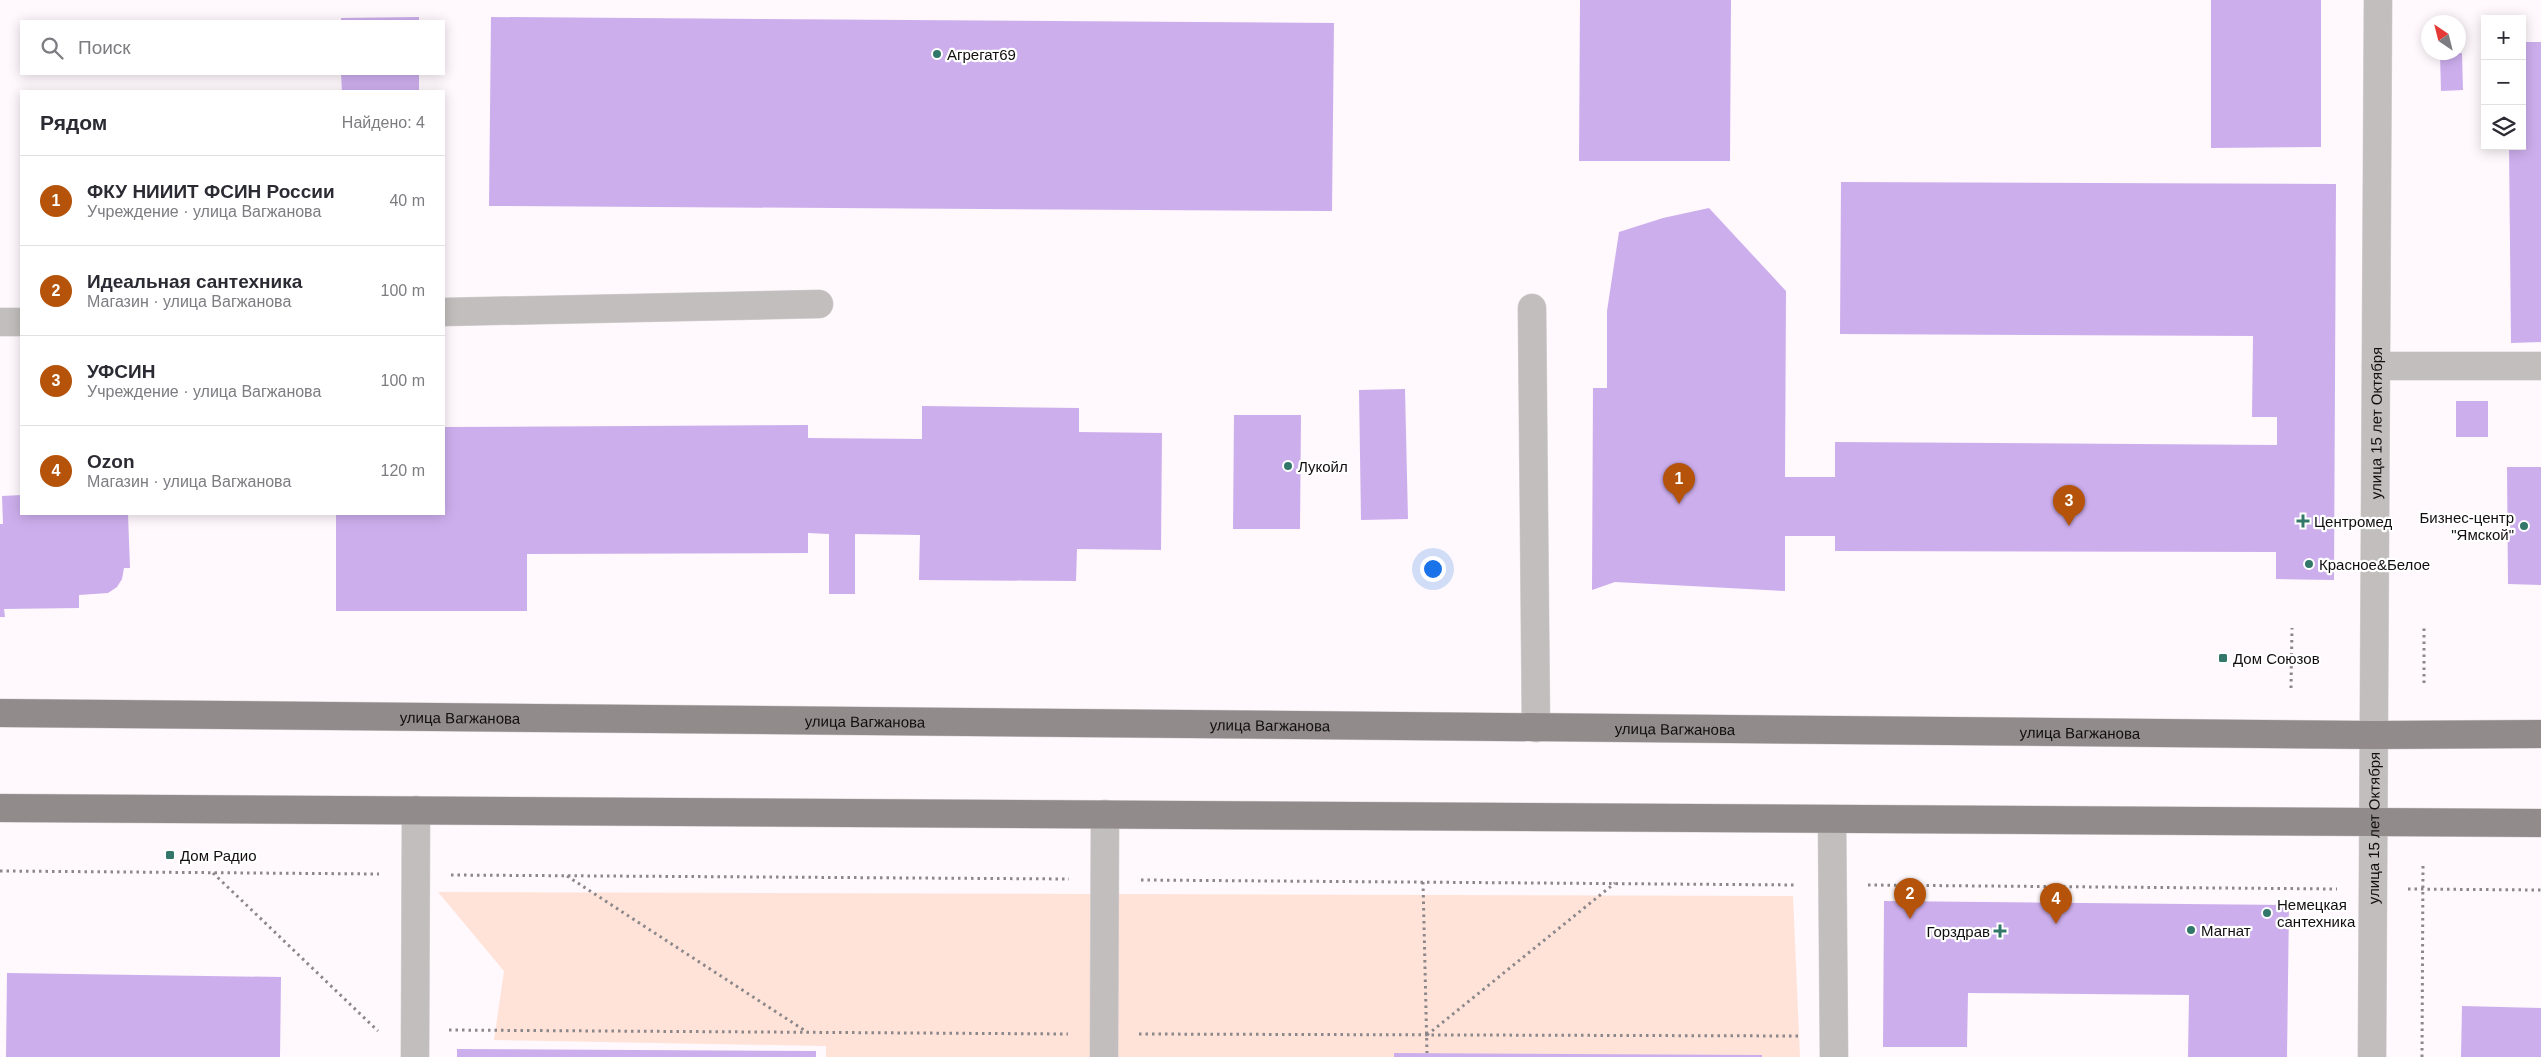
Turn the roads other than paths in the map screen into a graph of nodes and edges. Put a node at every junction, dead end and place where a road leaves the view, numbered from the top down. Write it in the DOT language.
graph roads {
  1 [pos="2378,0"];
  2 [pos="819,304"];
  3 [pos="1532,308"];
  4 [pos="445,312"];
  5 [pos="0,322"];
  6 [pos="20,322"];
  7 [pos="2376,366"];
  8 [pos="2541,366"];
  9 [pos="0,714"];
  10 [pos="1536,728"];
  11 [pos="2541,734"];
  12 [pos="2374,735"];
  13 [pos="0,808"];
  14 [pos="416,810"];
  15 [pos="1105,814"];
  16 [pos="1832,818"];
  17 [pos="2373,822"];
  18 [pos="2541,823"];
  19 [pos="415,1057"];
  20 [pos="1104,1057"];
  21 [pos="1834,1057"];
  22 [pos="2372,1057"];
  1 -- 7 [label="street, улица 15 лет Октября"];
  2 -- 4 [label="street"];
  3 -- 10 [label="street"];
  5 -- 6 [label="street"];
  7 -- 8 [label="street"];
  7 -- 12 [label="street, улица 15 лет Октября"];
  9 -- 10 [label="main road, улица Вагжанова"];
  10 -- 12 [label="main road, улица Вагжанова"];
  11 -- 12 [label="main road, улица Вагжанова"];
  12 -- 17 [label="street, улица 15 лет Октября"];
  13 -- 14 [label="main road"];
  14 -- 15 [label="main road"];
  14 -- 19 [label="street"];
  15 -- 16 [label="main road"];
  15 -- 20 [label="street"];
  16 -- 17 [label="main road"];
  16 -- 21 [label="street"];
  17 -- 18 [label="main road"];
  17 -- 22 [label="street, улица 15 лет Октября"];
}
